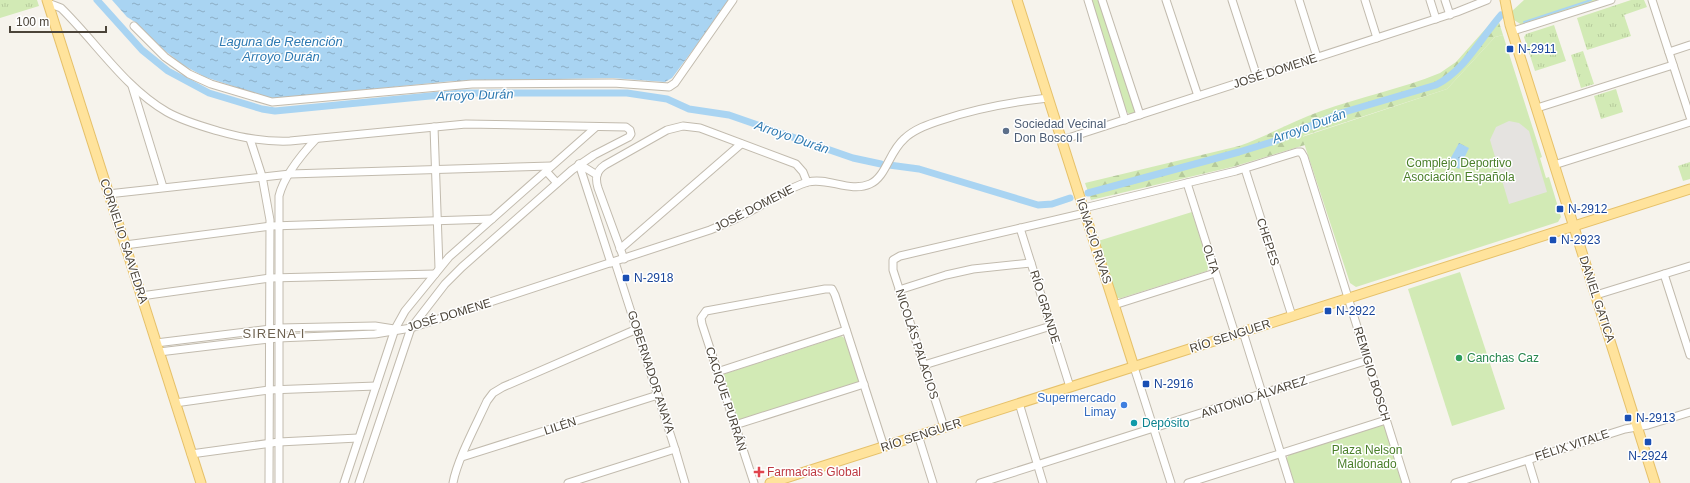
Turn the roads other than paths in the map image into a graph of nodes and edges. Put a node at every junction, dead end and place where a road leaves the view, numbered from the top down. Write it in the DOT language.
graph roads {
  1 [pos="733,0"];
  2 [pos="1017,0"];
  3 [pos="1088,0"];
  4 [pos="1102,0"];
  5 [pos="1166,0"];
  6 [pos="1232,0"];
  7 [pos="1298,0"];
  8 [pos="1365,0"];
  9 [pos="1430,0"];
  10 [pos="1445,0"];
  11 [pos="1487,0"];
  12 [pos="1505,0"];
  13 [pos="1611,0"];
  14 [pos="1652,0"];
  15 [pos="47,2"];
  16 [pos="1450,15"];
  17 [pos="1436,19"];
  18 [pos="134,26"];
  19 [pos="1512,32"];
  20 [pos="1377,38"];
  21 [pos="1690,45"];
  22 [pos="1669,52"];
  23 [pos="1317,58"];
  24 [pos="1673,66"];
  25 [pos="1257,77"];
  26 [pos="132,85"];
  27 [pos="1198,96"];
  28 [pos="1048,98"];
  29 [pos="1537,108"];
  30 [pos="1140,115"];
  31 [pos="1690,116"];
  32 [pos="1125,120"];
  33 [pos="1690,122"];
  34 [pos="434,127"];
  35 [pos="596,127"];
  36 [pos="316,139"];
  37 [pos="250,140"];
  38 [pos="1062,140"];
  39 [pos="741,144"];
  40 [pos="579,164"];
  41 [pos="1554,165"];
  42 [pos="549,169"];
  43 [pos="1245,169"];
  44 [pos="435,170"];
  45 [pos="290,174"];
  46 [pos="597,175"];
  47 [pos="262,176"];
  48 [pos="807,182"];
  49 [pos="557,183"];
  50 [pos="1187,183"];
  51 [pos="164,188"];
  52 [pos="1690,189"];
  53 [pos="108,194"];
  54 [pos="1084,210"];
  55 [pos="492,219"];
  56 [pos="437,221"];
  57 [pos="271,226"];
  58 [pos="278,226"];
  59 [pos="1574,226"];
  60 [pos="1020,228"];
  61 [pos="125,245"];
  62 [pos="620,249"];
  63 [pos="624,259"];
  64 [pos="613,263"];
  65 [pos="1031,263"];
  66 [pos="1690,266"];
  67 [pos="437,271"];
  68 [pos="1215,273"];
  69 [pos="1664,274"];
  70 [pos="279,277"];
  71 [pos="270,278"];
  72 [pos="899,290"];
  73 [pos="1596,295"];
  74 [pos="141,296"];
  75 [pos="1348,298"];
  76 [pos="1114,305"];
  77 [pos="1292,316"];
  78 [pos="1051,326"];
  79 [pos="278,328"];
  80 [pos="411,328"];
  81 [pos="269,329"];
  82 [pos="637,329"];
  83 [pos="395,330"];
  84 [pos="846,330"];
  85 [pos="1239,333"];
  86 [pos="278,338"];
  87 [pos="269,339"];
  88 [pos="157,347"];
  89 [pos="1690,355"];
  90 [pos="1368,360"];
  91 [pos="924,365"];
  92 [pos="1134,367"];
  93 [pos="717,372"];
  94 [pos="864,384"];
  95 [pos="376,386"];
  96 [pos="1070,387"];
  97 [pos="279,389"];
  98 [pos="269,390"];
  99 [pos="1263,394"];
  100 [pos="658,395"];
  101 [pos="175,403"];
  102 [pos="1019,403"];
  103 [pos="1690,412"];
  104 [pos="1386,420"];
  105 [pos="734,425"];
  106 [pos="944,427"];
  107 [pos="1638,427"];
  108 [pos="1154,429"];
  109 [pos="918,435"];
  110 [pos="358,438"];
  111 [pos="279,442"];
  112 [pos="269,443"];
  113 [pos="884,446"];
  114 [pos="675,449"];
  115 [pos="1281,453"];
  116 [pos="191,454"];
  117 [pos="462,457"];
  118 [pos="1528,460"];
  119 [pos="1038,465"];
  120 [pos="201,483"];
  121 [pos="270,483"];
  122 [pos="279,483"];
  123 [pos="344,483"];
  124 [pos="359,483"];
  125 [pos="453,483"];
  126 [pos="568,483"];
  127 [pos="684,483"];
  128 [pos="754,483"];
  129 [pos="770,483"];
  130 [pos="933,483"];
  131 [pos="980,483"];
  132 [pos="1043,483"];
  133 [pos="1171,483"];
  134 [pos="1188,483"];
  135 [pos="1290,483"];
  136 [pos="1406,483"];
  137 [pos="1455,483"];
  138 [pos="1535,483"];
  139 [pos="1655,483"];
  1 -- 18 [label="street"];
  2 -- 28 [label="main road, IGNACIO RIVAS"];
  3 -- 32 [label="street"];
  4 -- 30 [label="street"];
  5 -- 27 [label="street"];
  6 -- 25 [label="street"];
  7 -- 23 [label="street"];
  8 -- 20 [label="street"];
  9 -- 17 [label="street"];
  10 -- 16 [label="street"];
  11 -- 16 [label="street, JOSÉ DOMENE"];
  12 -- 19 [label="main road, DANIEL GATICA"];
  13 -- 19 [label="street"];
  14 -- 22 [label="street"];
  15 -- 26 [label="street"];
  15 -- 53 [label="main road, CORNELIO SAAVEDRA"];
  16 -- 17 [label="street, JOSÉ DOMENE"];
  17 -- 20 [label="street, JOSÉ DOMENE"];
  19 -- 29 [label="main road, DANIEL GATICA"];
  20 -- 23 [label="street, JOSÉ DOMENE"];
  21 -- 22 [label="street"];
  22 -- 24 [label="street"];
  23 -- 25 [label="street, JOSÉ DOMENE"];
  24 -- 29 [label="street"];
  24 -- 31 [label="street"];
  25 -- 27 [label="street, JOSÉ DOMENE"];
  26 -- 37 [label="street"];
  26 -- 51 [label="street"];
  27 -- 30 [label="street, JOSÉ DOMENE"];
  28 -- 38 [label="main road, IGNACIO RIVAS"];
  28 -- 48 [label="street, JOSÉ DOMENE"];
  29 -- 41 [label="main road, DANIEL GATICA"];
  30 -- 32 [label="street, JOSÉ DOMENE"];
  32 -- 38 [label="street, JOSÉ DOMENE"];
  33 -- 41 [label="street"];
  34 -- 35 [label="street"];
  34 -- 36 [label="street"];
  34 -- 44 [label="street"];
  35 -- 40 [label="street"];
  35 -- 42 [label="street"];
  36 -- 37 [label="street"];
  36 -- 45 [label="street"];
  37 -- 47 [label="street"];
  38 -- 54 [label="main road, IGNACIO RIVAS"];
  39 -- 46 [label="street"];
  39 -- 48 [label="street"];
  39 -- 62 [label="street"];
  40 -- 46 [label="street"];
  40 -- 49 [label="street"];
  40 -- 64 [label="street, GOBERNADOR ANAYA"];
  41 -- 59 [label="main road, DANIEL GATICA"];
  42 -- 44 [label="street"];
  42 -- 49 [label="street"];
  42 -- 55 [label="street"];
  43 -- 50 [label="street"];
  43 -- 75 [label="street, REMIGIO BOSCH"];
  43 -- 77 [label="street, CHEPES"];
  44 -- 45 [label="street"];
  44 -- 56 [label="street"];
  45 -- 47 [label="street"];
  45 -- 58 [label="street"];
  46 -- 62 [label="street"];
  47 -- 51 [label="street"];
  47 -- 57 [label="street"];
  48 -- 63 [label="street, JOSÉ DOMENE"];
  49 -- 80 [label="street"];
  50 -- 54 [label="street"];
  50 -- 68 [label="street, OLTA"];
  51 -- 53 [label="street"];
  52 -- 59 [label="main road, RÍO SENGUER"];
  53 -- 61 [label="main road, CORNELIO SAAVEDRA"];
  54 -- 60 [label="street"];
  54 -- 76 [label="main road, IGNACIO RIVAS"];
  55 -- 56 [label="street"];
  55 -- 67 [label="street"];
  56 -- 58 [label="street"];
  56 -- 67 [label="street"];
  57 -- 58 [label="street"];
  57 -- 61 [label="street"];
  57 -- 71 [label="street"];
  58 -- 70 [label="street"];
  59 -- 73 [label="main road, DANIEL GATICA"];
  59 -- 75 [label="main road, RÍO SENGUER"];
  60 -- 65 [label="street, RÍO GRANDE"];
  60 -- 72 [label="street, NICOLÁS PALACIOS"];
  61 -- 74 [label="main road, CORNELIO SAAVEDRA"];
  62 -- 63 [label="street"];
  63 -- 64 [label="street, JOSÉ DOMENE"];
  64 -- 80 [label="street, JOSÉ DOMENE"];
  64 -- 82 [label="street, GOBERNADOR ANAYA"];
  65 -- 72 [label="street"];
  65 -- 78 [label="street, RÍO GRANDE"];
  66 -- 69 [label="street"];
  67 -- 70 [label="street"];
  67 -- 83 [label="street"];
  68 -- 76 [label="street"];
  68 -- 85 [label="street, OLTA"];
  69 -- 73 [label="street"];
  69 -- 89 [label="street"];
  70 -- 71 [label="street"];
  70 -- 79 [label="street"];
  71 -- 74 [label="street"];
  71 -- 81 [label="street"];
  72 -- 91 [label="street, NICOLÁS PALACIOS"];
  73 -- 107 [label="main road, DANIEL GATICA"];
  74 -- 88 [label="main road, CORNELIO SAAVEDRA"];
  75 -- 77 [label="main road, RÍO SENGUER"];
  75 -- 90 [label="street, REMIGIO BOSCH"];
  76 -- 92 [label="main road, IGNACIO RIVAS"];
  77 -- 85 [label="main road, RÍO SENGUER"];
  78 -- 91 [label="street"];
  78 -- 96 [label="street, RÍO GRANDE"];
  79 -- 81 [label="street, JOSÉ DOMENE"];
  79 -- 83 [label="street, JOSÉ DOMENE"];
  79 -- 86 [label="street"];
  80 -- 83 [label="street, JOSÉ DOMENE"];
  80 -- 124 [label="street"];
  81 -- 87 [label="street"];
  81 -- 88 [label="street, JOSÉ DOMENE"];
  82 -- 100 [label="street, GOBERNADOR ANAYA"];
  82 -- 117 [label="street"];
  83 -- 86 [label="street, JOSÉ DOMENE"];
  83 -- 95 [label="street"];
  84 -- 93 [label="street"];
  84 -- 93 [label="street, CACIQUE PURRÁN"];
  84 -- 94 [label="street"];
  85 -- 92 [label="main road, RÍO SENGUER"];
  85 -- 99 [label="street, OLTA"];
  86 -- 87 [label="street, JOSÉ DOMENE"];
  86 -- 97 [label="street"];
  87 -- 88 [label="street, JOSÉ DOMENE"];
  87 -- 98 [label="street"];
  88 -- 101 [label="main road, CORNELIO SAAVEDRA"];
  90 -- 99 [label="street, ANTONIO ÁLVAREZ"];
  90 -- 104 [label="street, REMIGIO BOSCH"];
  91 -- 106 [label="street, NICOLÁS PALACIOS"];
  92 -- 96 [label="main road, RÍO SENGUER"];
  92 -- 108 [label="street, IGNACIO RIVAS"];
  93 -- 105 [label="street, CACIQUE PURRÁN"];
  94 -- 105 [label="street"];
  94 -- 113 [label="street"];
  95 -- 97 [label="street"];
  95 -- 110 [label="street"];
  96 -- 102 [label="main road, RÍO SENGUER"];
  97 -- 98 [label="street"];
  97 -- 111 [label="street"];
  98 -- 101 [label="street"];
  98 -- 112 [label="street"];
  99 -- 108 [label="street, ANTONIO ÁLVAREZ"];
  99 -- 115 [label="street, OLTA"];
  100 -- 114 [label="street, GOBERNADOR ANAYA"];
  100 -- 117 [label="street, LILÉN"];
  101 -- 116 [label="main road, CORNELIO SAAVEDRA"];
  102 -- 106 [label="main road, RÍO SENGUER"];
  102 -- 119 [label="street"];
  103 -- 107 [label="street, FÉLIX VITALE"];
  104 -- 115 [label="street"];
  104 -- 136 [label="street, REMIGIO BOSCH"];
  105 -- 128 [label="street, CACIQUE PURRÁN"];
  106 -- 109 [label="main road, RÍO SENGUER"];
  107 -- 118 [label="street, FÉLIX VITALE"];
  107 -- 139 [label="main road, DANIEL GATICA"];
  108 -- 119 [label="street, ANTONIO ÁLVAREZ"];
  108 -- 133 [label="street, IGNACIO RIVAS"];
  109 -- 113 [label="main road, RÍO SENGUER"];
  109 -- 130 [label="street"];
  110 -- 111 [label="street"];
  110 -- 123 [label="street"];
  111 -- 112 [label="street"];
  111 -- 122 [label="street"];
  112 -- 116 [label="street"];
  112 -- 121 [label="street"];
  113 -- 129 [label="main road, RÍO SENGUER"];
  114 -- 126 [label="street"];
  114 -- 127 [label="street, GOBERNADOR ANAYA"];
  115 -- 134 [label="street"];
  115 -- 135 [label="street, OLTA"];
  116 -- 120 [label="main road, CORNELIO SAAVEDRA"];
  117 -- 125 [label="street"];
  118 -- 137 [label="street, FÉLIX VITALE"];
  118 -- 138 [label="street"];
  119 -- 131 [label="street, ANTONIO ÁLVAREZ"];
  119 -- 132 [label="street"];
}
